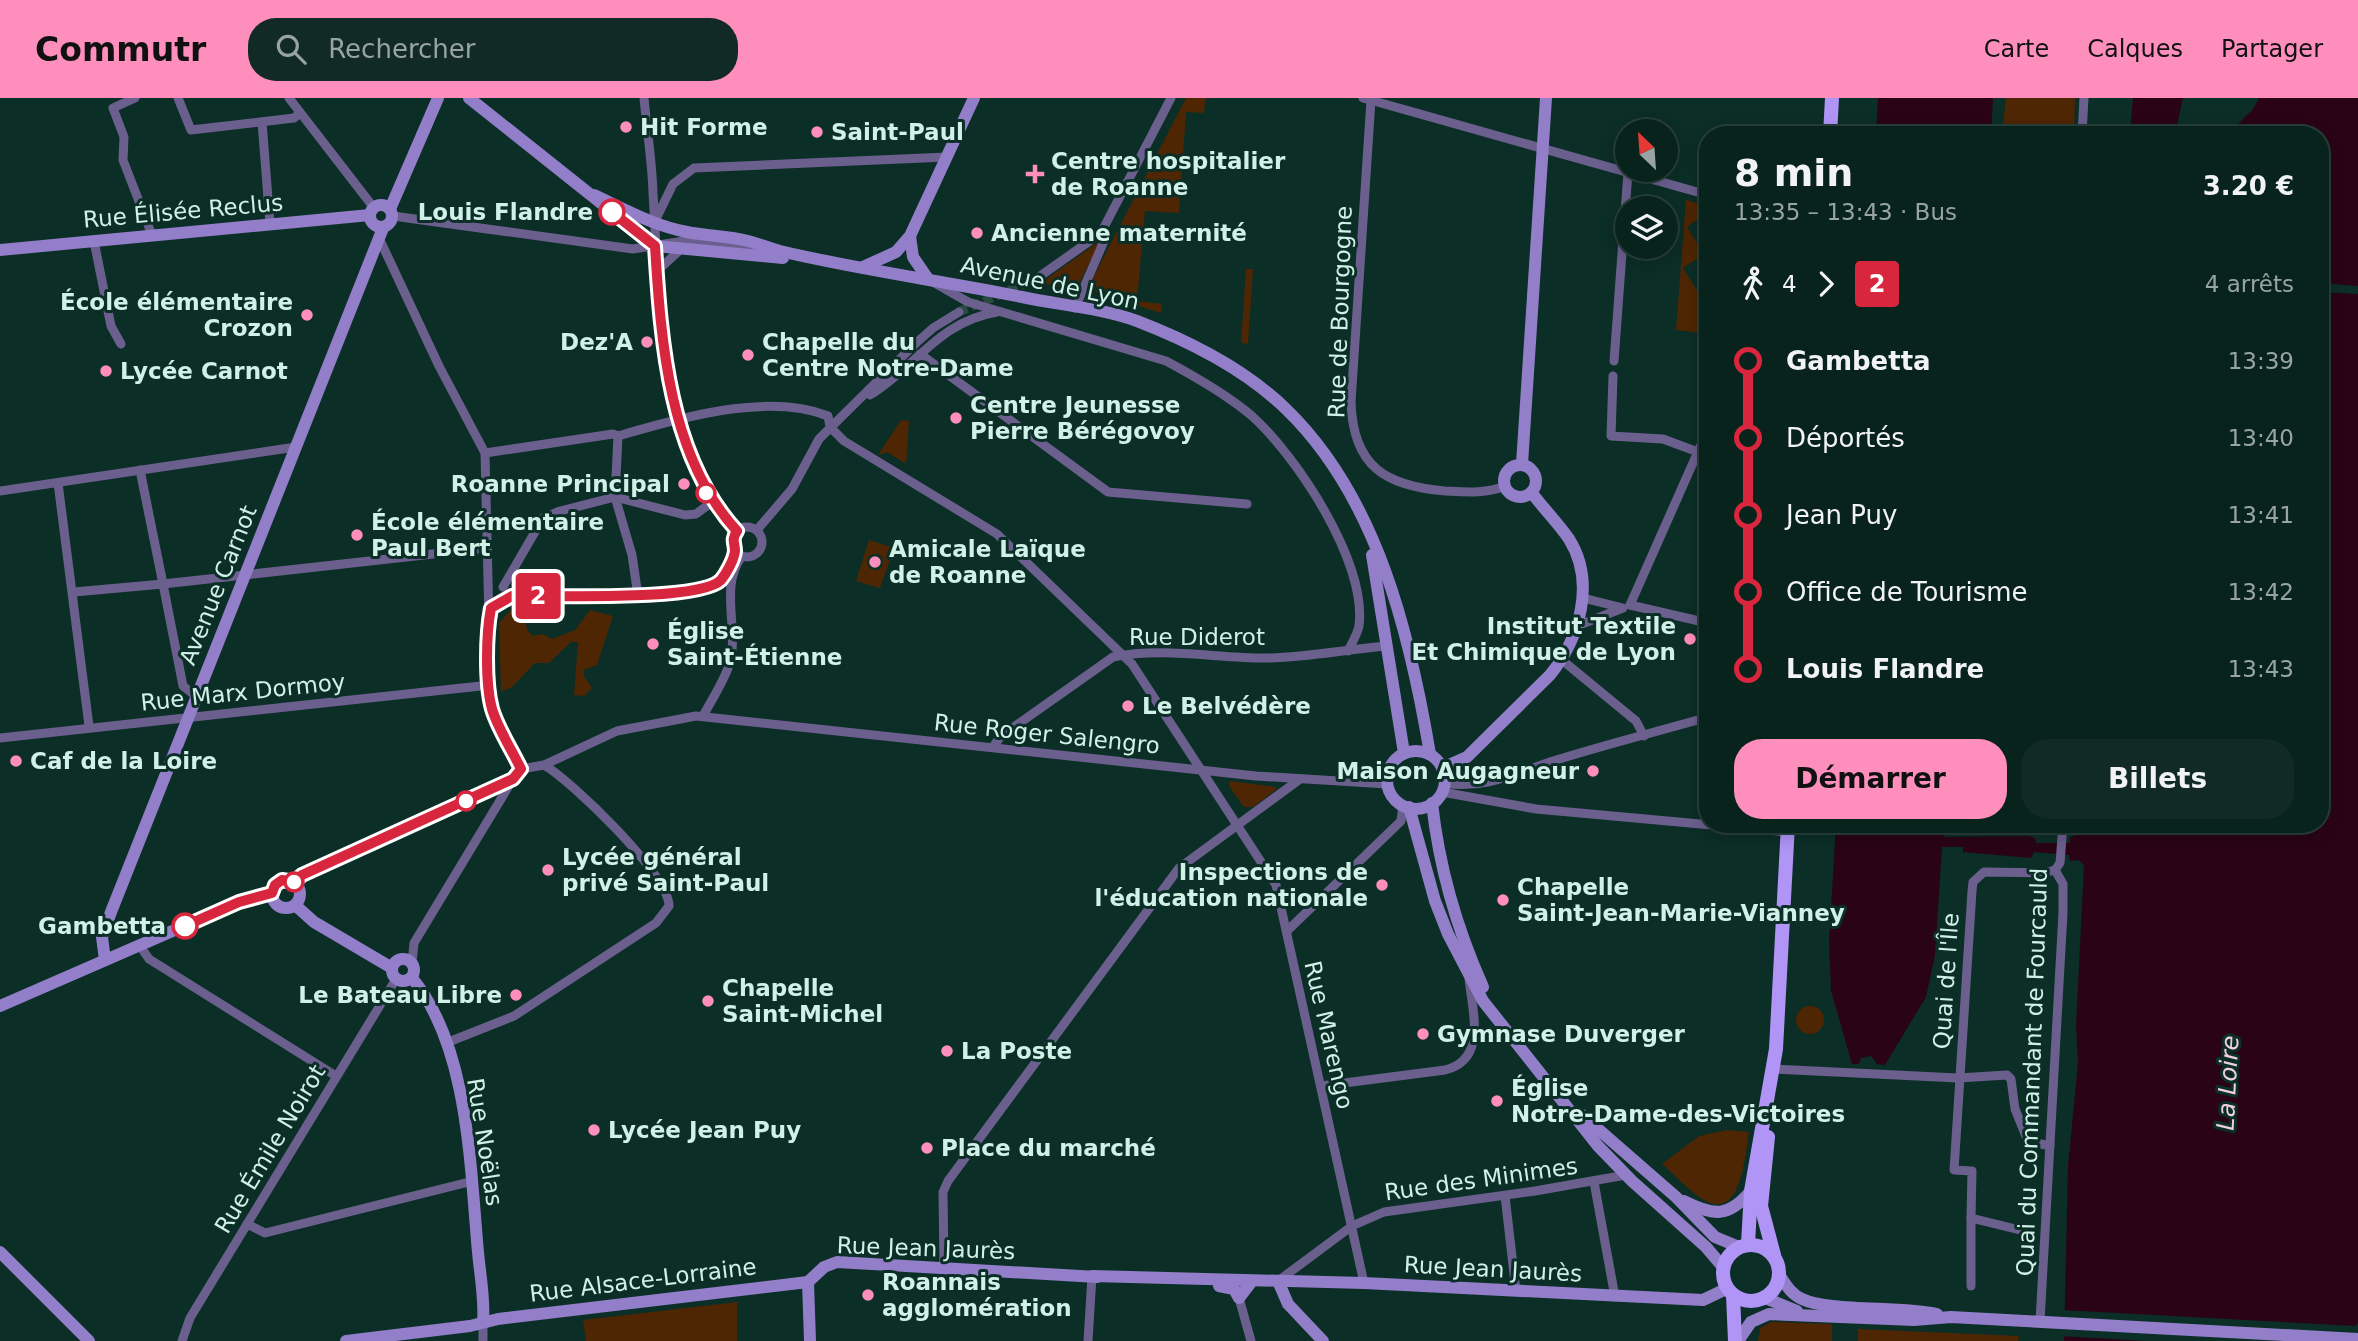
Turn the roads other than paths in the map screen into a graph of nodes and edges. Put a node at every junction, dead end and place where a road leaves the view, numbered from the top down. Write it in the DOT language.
graph roads {
  1 [pos="135,98"];
  2 [pos="178,98"];
  3 [pos="289,98"];
  4 [pos="438,98"];
  5 [pos="469,98"];
  6 [pos="644,98"];
  7 [pos="974,98"];
  8 [pos="1171,98"];
  9 [pos="1546,98"];
  10 [pos="1832,98"];
  11 [pos="2084,98"];
  12 [pos="1367,99"];
  13 [pos="300,113"];
  14 [pos="262,122"];
  15 [pos="1830,126"];
  16 [pos="2082,126"];
  17 [pos="1543,149"];
  18 [pos="947,157"];
  19 [pos="1615,168"];
  20 [pos="1627,182"];
  21 [pos="1663,182"];
  22 [pos="1699,192"];
  23 [pos="594,195"];
  24 [pos="372,211"];
  25 [pos="391,212"];
  26 [pos="612,212"];
  27 [pos="654,222"];
  28 [pos="270,224"];
  29 [pos="381,233"];
  30 [pos="1101,233"];
  31 [pos="152,235"];
  32 [pos="910,236"];
  33 [pos="94,241"];
  34 [pos="655,246"];
  35 [pos="0,250"];
  36 [pos="681,250"];
  37 [pos="777,250"];
  38 [pos="371,259"];
  39 [pos="843,264"];
  40 [pos="395,265"];
  41 [pos="861,268"];
  42 [pos="656,272"];
  43 [pos="928,279"];
  44 [pos="1036,279"];
  45 [pos="1075,308"];
  46 [pos="959,312"];
  47 [pos="999,312"];
  48 [pos="121,344"];
  49 [pos="920,354"];
  50 [pos="1614,361"];
  51 [pos="1614,376"];
  52 [pos="860,401"];
  53 [pos="680,418"];
  54 [pos="830,427"];
  55 [pos="618,436"];
  56 [pos="296,447"];
  57 [pos="1698,452"];
  58 [pos="485,453"];
  59 [pos="1522,464"];
  60 [pos="140,470"];
  61 [pos="58,483"];
  62 [pos="1505,486"];
  63 [pos="0,491"];
  64 [pos="1532,493"];
  65 [pos="615,497"];
  66 [pos="712,502"];
  67 [pos="1247,504"];
  68 [pos="757,530"];
  69 [pos="737,531"];
  70 [pos="1368,534"];
  71 [pos="487,548"];
  72 [pos="739,553"];
  73 [pos="488,570"];
  74 [pos="244,574"];
  75 [pos="720,581"];
  76 [pos="163,584"];
  77 [pos="503,587"];
  78 [pos="731,590"];
  79 [pos="74,592"];
  80 [pos="512,596"];
  81 [pos="638,596"];
  82 [pos="1583,598"];
  83 [pos="1627,607"];
  84 [pos="491,608"];
  85 [pos="1699,621"];
  86 [pos="1577,626"];
  87 [pos="1388,646"];
  88 [pos="1348,650"];
  89 [pos="1124,655"];
  90 [pos="1562,660"];
  91 [pos="490,685"];
  92 [pos="197,697"];
  93 [pos="190,716"];
  94 [pos="703,716"];
  95 [pos="1699,720"];
  96 [pos="89,726"];
  97 [pos="1644,736"];
  98 [pos="0,738"];
  99 [pos="993,747"];
  100 [pos="1404,753"];
  101 [pos="1430,754"];
  102 [pos="544,765"];
  103 [pos="1442,768"];
  104 [pos="521,769"];
  105 [pos="1203,770"];
  106 [pos="513,779"];
  107 [pos="1300,779"];
  108 [pos="1387,783"];
  109 [pos="1443,788"];
  110 [pos="1432,803"];
  111 [pos="1406,806"];
  112 [pos="1699,821"];
  113 [pos="1239,825"];
  114 [pos="1788,833"];
  115 [pos="2062,833"];
  116 [pos="2055,870"];
  117 [pos="294,882"];
  118 [pos="272,893"];
  119 [pos="295,905"];
  120 [pos="1287,931"];
  121 [pos="140,946"];
  122 [pos="105,960"];
  123 [pos="412,963"];
  124 [pos="394,974"];
  125 [pos="1468,976"];
  126 [pos="412,978"];
  127 [pos="0,1006"];
  128 [pos="446,1043"];
  129 [pos="1522,1054"];
  130 [pos="1773,1069"];
  131 [pos="336,1076"];
  132 [pos="1958,1078"];
  133 [pos="1321,1086"];
  134 [pos="1553,1090"];
  135 [pos="1766,1111"];
  136 [pos="2050,1146"];
  137 [pos="1626,1175"];
  138 [pos="472,1181"];
  139 [pos="1594,1182"];
  140 [pos="1751,1191"];
  141 [pos="1505,1196"];
  142 [pos="1675,1197"];
  143 [pos="1971,1219"];
  144 [pos="247,1224"];
  145 [pos="1352,1226"];
  146 [pos="2024,1231"];
  147 [pos="1743,1246"];
  148 [pos="0,1252"];
  149 [pos="1774,1255"];
  150 [pos="0,1261"];
  151 [pos="1723,1267"];
  152 [pos="944,1269"];
  153 [pos="1092,1276"];
  154 [pos="1780,1276"];
  155 [pos="1278,1281"];
  156 [pos="808,1282"];
  157 [pos="1252,1282"];
  158 [pos="1364,1283"];
  159 [pos="1971,1286"];
  160 [pos="1516,1291"];
  161 [pos="1730,1292"];
  162 [pos="1615,1297"];
  163 [pos="1238,1298"];
  164 [pos="1759,1299"];
  165 [pos="1837,1310"];
  166 [pos="1802,1313"];
  167 [pos="2040,1321"];
  168 [pos="483,1322"];
  169 [pos="1736,1339"];
  170 [pos="2358,1339"];
  171 [pos="79,1341"];
  172 [pos="89,1341"];
  173 [pos="182,1341"];
  174 [pos="346,1341"];
  175 [pos="483,1341"];
  176 [pos="810,1341"];
  177 [pos="1088,1341"];
  178 [pos="1251,1341"];
  179 [pos="1323,1341"];
  1 -- 31 [label="street"];
  2 -- 14 [label="street"];
  3 -- 13 [label="street"];
  4 -- 25 [label="street"];
  5 -- 23 [label="street"];
  6 -- 27 [label="street"];
  7 -- 18 [label="street"];
  8 -- 30 [label="street"];
  9 -- 17 [label="street"];
  10 -- 15 [label="main road"];
  11 -- 16 [label="street"];
  12 -- 17 [label="street"];
  12 -- 62 [label="street, Rue de Bourgogne"];
  13 -- 14 [label="street"];
  13 -- 24 [label="street"];
  14 -- 28 [label="street"];
  17 -- 19 [label="street"];
  17 -- 59 [label="street"];
  18 -- 27 [label="street"];
  18 -- 32 [label="street"];
  20 -- 50 [label="street"];
  21 -- 22 [label="street"];
  23 -- 26 [label="street"];
  23 -- 27 [label="street, Avenue de Lyon"];
  24 -- 25 [label="street, Rue Élisée Reclus"];
  24 -- 28 [label="street, Rue Élisée Reclus"];
  24 -- 29 [label="street"];
  25 -- 29 [label="street, Avenue Carnot"];
  25 -- 34 [label="street"];
  26 -- 27 [label="street"];
  26 -- 34 [label="street"];
  27 -- 34 [label="street"];
  27 -- 37 [label="street, Avenue de Lyon"];
  28 -- 31 [label="street, Rue Élisée Reclus"];
  29 -- 38 [label="street, Avenue Carnot"];
  29 -- 40 [label="street"];
  30 -- 44 [label="street"];
  30 -- 45 [label="street"];
  31 -- 33 [label="street, Rue Élisée Reclus"];
  32 -- 41 [label="street"];
  32 -- 43 [label="street"];
  33 -- 35 [label="street, Rue Élisée Reclus"];
  33 -- 48 [label="street"];
  34 -- 36 [label="street, Avenue de Lyon"];
  34 -- 37 [label="street"];
  34 -- 42 [label="street"];
  36 -- 39 [label="street, Avenue de Lyon"];
  36 -- 42 [label="street"];
  37 -- 39 [label="street, Avenue de Lyon"];
  38 -- 40 [label="street"];
  38 -- 56 [label="street, Avenue Carnot"];
  39 -- 41 [label="street, Avenue de Lyon"];
  40 -- 58 [label="street"];
  41 -- 43 [label="street, Avenue de Lyon"];
  42 -- 53 [label="street"];
  43 -- 45 [label="street, Avenue de Lyon"];
  43 -- 47 [label="street"];
  45 -- 70 [label="street, Avenue de Lyon"];
  46 -- 52 [label="street"];
  47 -- 49 [label="street"];
  47 -- 88 [label="street"];
  49 -- 52 [label="street"];
  49 -- 67 [label="street"];
  51 -- 57 [label="street"];
  52 -- 54 [label="street"];
  53 -- 54 [label="street"];
  53 -- 55 [label="street"];
  53 -- 66 [label="street"];
  54 -- 68 [label="street"];
  54 -- 89 [label="street, Rue Marengo"];
  55 -- 58 [label="street"];
  55 -- 65 [label="street"];
  56 -- 60 [label="street"];
  56 -- 74 [label="street, Avenue Carnot"];
  57 -- 83 [label="street"];
  58 -- 71 [label="street"];
  59 -- 62 [label="street"];
  59 -- 64 [label="street"];
  60 -- 61 [label="street"];
  60 -- 76 [label="street"];
  61 -- 63 [label="street"];
  61 -- 79 [label="street"];
  62 -- 64 [label="street"];
  64 -- 82 [label="street"];
  65 -- 66 [label="street"];
  65 -- 77 [label="street"];
  65 -- 81 [label="street"];
  66 -- 69 [label="street"];
  68 -- 69 [label="street"];
  68 -- 72 [label="street"];
  69 -- 72 [label="street"];
  70 -- 87 [label="street, Avenue de Lyon"];
  70 -- 101 [label="street, Avenue de Lyon"];
  71 -- 73 [label="street"];
  71 -- 74 [label="street"];
  72 -- 75 [label="street"];
  72 -- 78 [label="street"];
  73 -- 77 [label="street"];
  73 -- 84 [label="street"];
  74 -- 76 [label="street"];
  74 -- 92 [label="street, Avenue Carnot"];
  75 -- 78 [label="street"];
  75 -- 81 [label="street"];
  76 -- 79 [label="street"];
  76 -- 92 [label="street"];
  77 -- 80 [label="street"];
  78 -- 94 [label="street"];
  79 -- 96 [label="street"];
  80 -- 81 [label="street"];
  80 -- 84 [label="street"];
  82 -- 83 [label="street"];
  82 -- 86 [label="street"];
  83 -- 85 [label="street"];
  83 -- 86 [label="street"];
  84 -- 91 [label="street"];
  86 -- 90 [label="street"];
  87 -- 88 [label="street, Rue Diderot"];
  87 -- 100 [label="street, Avenue de Lyon"];
  88 -- 89 [label="street, Rue Diderot"];
  89 -- 99 [label="street, Rue Diderot"];
  89 -- 105 [label="street, Rue Marengo"];
  90 -- 97 [label="street"];
  90 -- 103 [label="street"];
  91 -- 93 [label="street, Rue Marx Dormoy"];
  91 -- 104 [label="street"];
  92 -- 93 [label="street, Avenue Carnot"];
  93 -- 96 [label="street, Rue Marx Dormoy"];
  93 -- 122 [label="street, Avenue Carnot"];
  94 -- 99 [label="street, Rue Roger Salengro"];
  94 -- 102 [label="street, Rue Roger Salengro"];
  95 -- 97 [label="street"];
  96 -- 98 [label="street, Rue Marx Dormoy"];
  97 -- 109 [label="street"];
  99 -- 105 [label="street, Rue Roger Salengro"];
  100 -- 101 [label="street"];
  100 -- 108 [label="street"];
  101 -- 103 [label="street"];
  102 -- 104 [label="street, Rue Roger Salengro"];
  102 -- 128 [label="street"];
  103 -- 109 [label="street"];
  104 -- 106 [label="street"];
  105 -- 107 [label="street, Rue Roger Salengro"];
  105 -- 113 [label="street, Rue Marengo"];
  106 -- 117 [label="street"];
  106 -- 123 [label="street"];
  107 -- 108 [label="street, Rue Roger Salengro"];
  107 -- 113 [label="street"];
  108 -- 111 [label="street"];
  109 -- 110 [label="street"];
  109 -- 112 [label="street"];
  110 -- 111 [label="street"];
  110 -- 129 [label="street"];
  111 -- 120 [label="street"];
  111 -- 125 [label="street"];
  113 -- 120 [label="street, Rue Marengo"];
  113 -- 152 [label="street"];
  114 -- 130 [label="main road"];
  115 -- 116 [label="street, Quai du Commandant de Fourcauld"];
  116 -- 132 [label="street, Quai de l'Île"];
  116 -- 136 [label="street, Quai du Commandant de Fourcauld"];
  117 -- 118 [label="street"];
  117 -- 119 [label="street"];
  118 -- 119 [label="street"];
  118 -- 121 [label="street"];
  119 -- 124 [label="street"];
  120 -- 133 [label="street, Rue Marengo"];
  121 -- 122 [label="street"];
  121 -- 131 [label="street"];
  122 -- 127 [label="street"];
  123 -- 124 [label="street"];
  123 -- 126 [label="street"];
  124 -- 126 [label="street"];
  124 -- 131 [label="street, Rue Émile Noirot"];
  125 -- 129 [label="street"];
  125 -- 133 [label="street"];
  126 -- 128 [label="street, Rue Noëlas"];
  128 -- 138 [label="street, Rue Noëlas"];
  129 -- 134 [label="street"];
  130 -- 132 [label="street"];
  130 -- 135 [label="main road"];
  131 -- 144 [label="street, Rue Émile Noirot"];
  132 -- 136 [label="street"];
  132 -- 143 [label="street, Quai de l'Île"];
  133 -- 145 [label="street, Rue Marengo"];
  134 -- 137 [label="street"];
  134 -- 142 [label="street"];
  135 -- 140 [label="main road"];
  135 -- 149 [label="main road"];
  136 -- 167 [label="street, Quai du Commandant de Fourcauld"];
  137 -- 139 [label="street, Rue des Minimes"];
  137 -- 151 [label="street"];
  138 -- 144 [label="street"];
  138 -- 168 [label="street, Rue Noëlas"];
  139 -- 141 [label="street, Rue des Minimes"];
  139 -- 162 [label="street"];
  140 -- 142 [label="street"];
  140 -- 147 [label="main road"];
  141 -- 145 [label="street, Rue des Minimes"];
  141 -- 160 [label="street"];
  142 -- 147 [label="street"];
  143 -- 146 [label="street"];
  143 -- 159 [label="street"];
  144 -- 173 [label="street, Rue Émile Noirot"];
  145 -- 155 [label="street, Rue des Minimes"];
  145 -- 158 [label="street, Rue Marengo"];
  147 -- 149 [label="main road"];
  147 -- 151 [label="main road"];
  148 -- 172 [label="street"];
  149 -- 154 [label="main road"];
  150 -- 171 [label="street"];
  151 -- 161 [label="main road"];
  152 -- 153 [label="street, Rue Jean Jaurès"];
  152 -- 156 [label="street, Rue Jean Jaurès"];
  153 -- 157 [label="street, Rue Jean Jaurès"];
  153 -- 163 [label="street, Rue Jean Jaurès"];
  153 -- 177 [label="street"];
  154 -- 164 [label="main road"];
  154 -- 165 [label="street"];
  155 -- 157 [label="street, Rue Jean Jaurès"];
  155 -- 158 [label="street, Rue Jean Jaurès"];
  155 -- 179 [label="street"];
  156 -- 168 [label="street, Rue Alsace-Lorraine"];
  156 -- 176 [label="street"];
  157 -- 163 [label="street"];
  158 -- 160 [label="street, Rue Jean Jaurès"];
  160 -- 162 [label="street, Rue Jean Jaurès"];
  161 -- 162 [label="street, Rue Jean Jaurès"];
  161 -- 164 [label="main road"];
  161 -- 169 [label="main road"];
  163 -- 178 [label="street"];
  164 -- 166 [label="street"];
  164 -- 169 [label="main road"];
  165 -- 166 [label="street"];
  165 -- 167 [label="street"];
  166 -- 169 [label="street"];
  167 -- 170 [label="street"];
  168 -- 174 [label="street, Rue Alsace-Lorraine"];
  168 -- 175 [label="street"];
}
